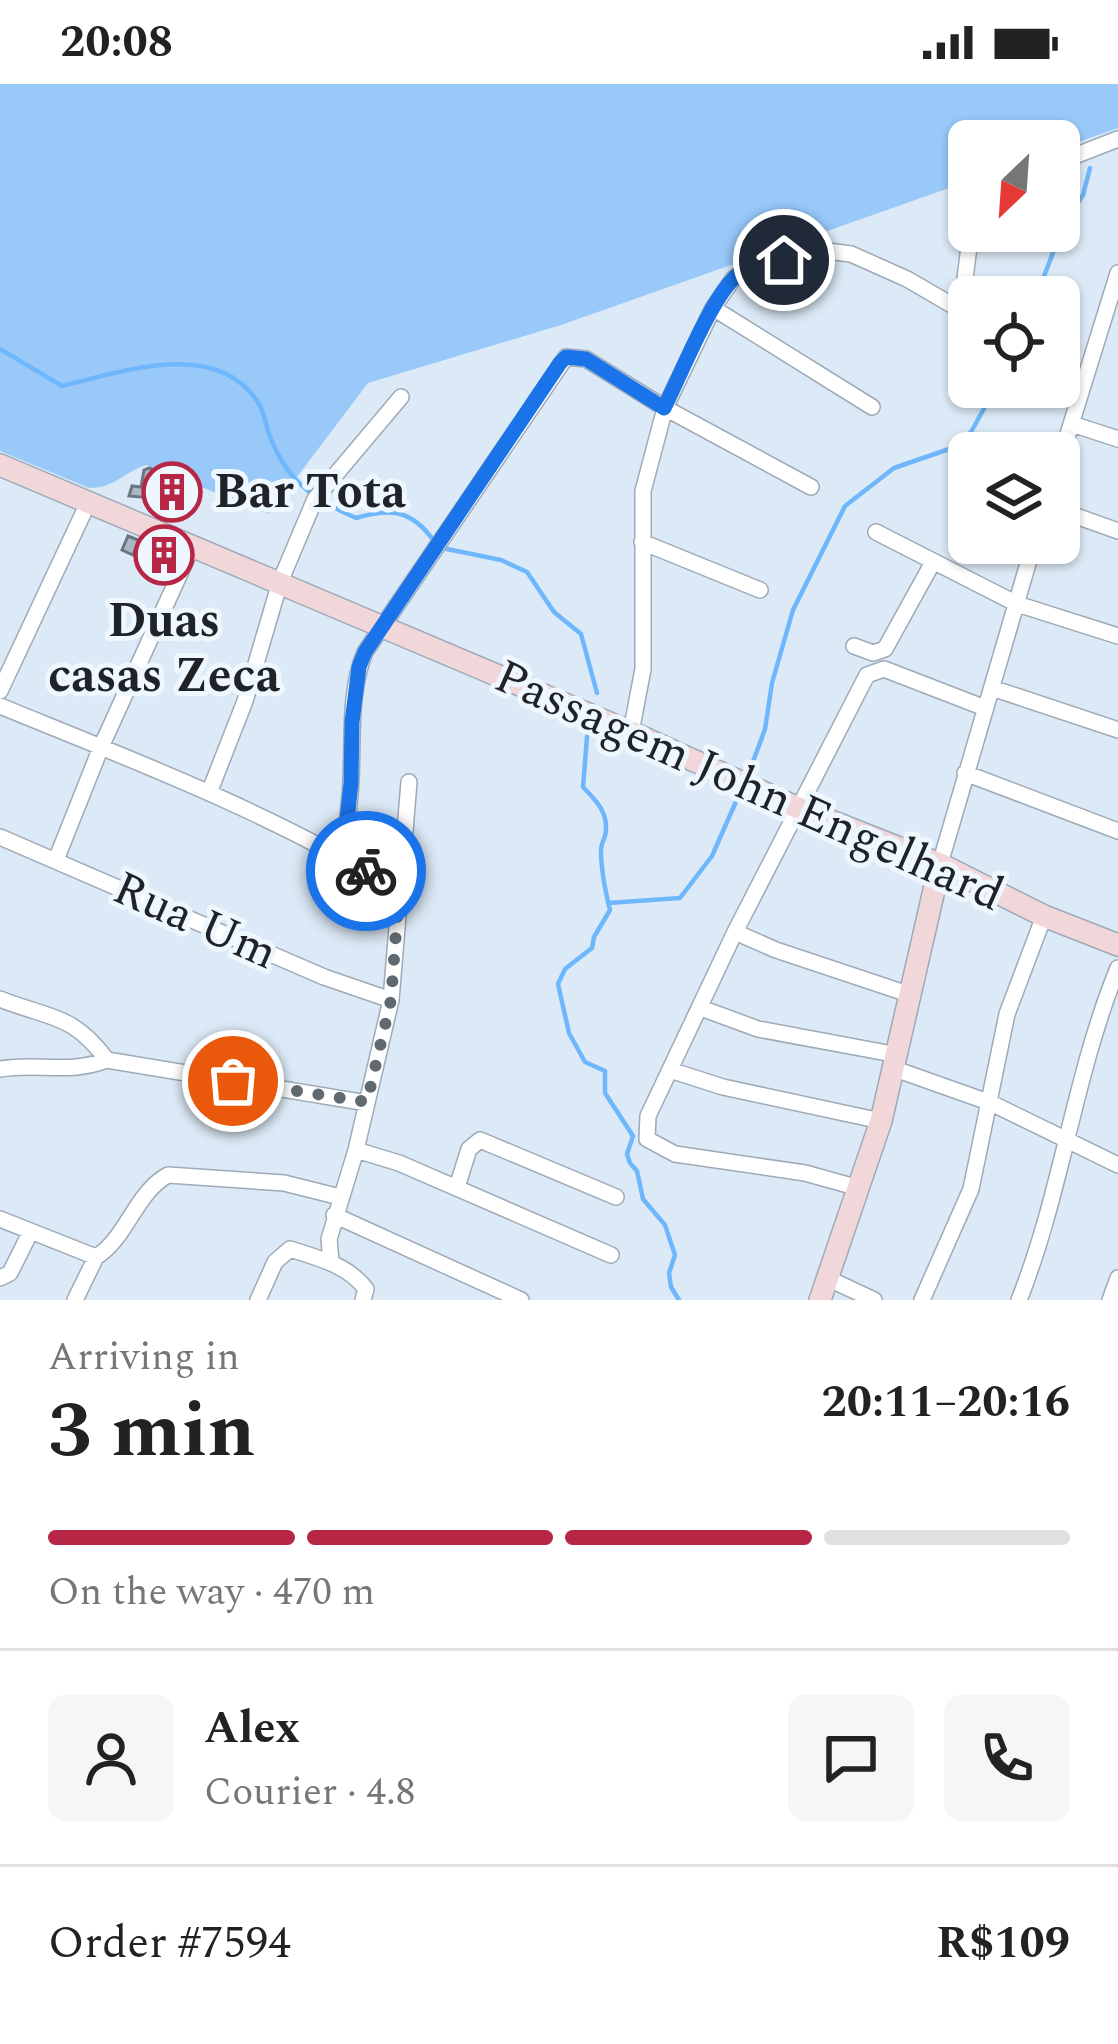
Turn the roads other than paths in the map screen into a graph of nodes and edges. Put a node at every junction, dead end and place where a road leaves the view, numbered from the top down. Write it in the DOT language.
graph roads {
  1 [pos="1118,139"];
  2 [pos="1080,153"];
  3 [pos="1118,273"];
  4 [pos="948,303"];
  5 [pos="713,308"];
  6 [pos="1111,321"];
  7 [pos="1080,380"];
  8 [pos="1084,382"];
  9 [pos="401,397"];
  10 [pos="872,407"];
  11 [pos="664,408"];
  12 [pos="1072,424"];
  13 [pos="1069,432"];
  14 [pos="1118,439"];
  15 [pos="0,465"];
  16 [pos="811,487"];
  17 [pos="88,503"];
  18 [pos="1080,518"];
  19 [pos="876,532"];
  20 [pos="1118,532"];
  21 [pos="642,542"];
  22 [pos="193,545"];
  23 [pos="933,562"];
  24 [pos="1028,564"];
  25 [pos="280,582"];
  26 [pos="760,590"];
  27 [pos="1017,604"];
  28 [pos="380,626"];
  29 [pos="1118,636"];
  30 [pos="854,646"];
  31 [pos="992,688"];
  32 [pos="0,691"];
  33 [pos="0,706"];
  34 [pos="985,708"];
  35 [pos="1118,730"];
  36 [pos="631,732"];
  37 [pos="101,747"];
  38 [pos="964,773"];
  39 [pos="409,782"];
  40 [pos="209,793"];
  41 [pos="798,808"];
  42 [pos="1118,832"];
  43 [pos="0,837"];
  44 [pos="343,857"];
  45 [pos="56,860"];
  46 [pos="940,864"];
  47 [pos="399,891"];
  48 [pos="1043,916"];
  49 [pos="735,932"];
  50 [pos="1118,945"];
  51 [pos="1118,968"];
  52 [pos="908,994"];
  53 [pos="0,999"];
  54 [pos="391,1000"];
  55 [pos="700,1008"];
  56 [pos="107,1060"];
  57 [pos="897,1062"];
  58 [pos="0,1069"];
  59 [pos="670,1070"];
  60 [pos="367,1102"];
  61 [pos="991,1103"];
  62 [pos="881,1121"];
  63 [pos="1065,1141"];
  64 [pos="356,1150"];
  65 [pos="1118,1165"];
  66 [pos="457,1187"];
  67 [pos="859,1188"];
  68 [pos="340,1197"];
  69 [pos="616,1197"];
  70 [pos="334,1215"];
  71 [pos="0,1219"];
  72 [pos="30,1233"];
  73 [pos="611,1255"];
  74 [pos="96,1257"];
  75 [pos="331,1261"];
  76 [pos="0,1278"];
  77 [pos="1118,1278"];
  78 [pos="824,1289"];
  79 [pos="75,1300"];
  80 [pos="257,1300"];
  81 [pos="363,1300"];
  82 [pos="521,1300"];
  83 [pos="874,1300"];
  84 [pos="922,1300"];
  85 [pos="1019,1300"];
  86 [pos="1110,1300"];
  1 -- 2 [label="street"];
  3 -- 6 [label="street"];
  4 -- 5 [label="street"];
  5 -- 10 [label="street"];
  5 -- 11 [label="street"];
  6 -- 8 [label="street"];
  7 -- 8 [label="street"];
  8 -- 12 [label="street"];
  9 -- 25 [label="street"];
  11 -- 16 [label="street"];
  11 -- 21 [label="street"];
  11 -- 28 [label="street"];
  12 -- 13 [label="street"];
  12 -- 14 [label="street"];
  15 -- 17 [label="main road, Passagem John Engelhard"];
  17 -- 22 [label="main road, Passagem John Engelhard"];
  17 -- 32 [label="street"];
  18 -- 20 [label="street"];
  19 -- 23 [label="street"];
  21 -- 26 [label="street"];
  21 -- 36 [label="street"];
  22 -- 25 [label="main road, Passagem John Engelhard"];
  22 -- 37 [label="street"];
  23 -- 27 [label="street"];
  23 -- 30 [label="street"];
  24 -- 27 [label="street"];
  25 -- 28 [label="main road, Passagem John Engelhard"];
  25 -- 40 [label="street"];
  27 -- 29 [label="street"];
  27 -- 31 [label="street"];
  28 -- 36 [label="main road, Passagem John Engelhard"];
  28 -- 44 [label="street"];
  31 -- 34 [label="street"];
  31 -- 35 [label="street"];
  33 -- 37 [label="street"];
  34 -- 38 [label="street"];
  34 -- 41 [label="street"];
  36 -- 41 [label="main road, Passagem John Engelhard"];
  37 -- 40 [label="street"];
  37 -- 45 [label="street"];
  38 -- 42 [label="street"];
  38 -- 46 [label="street"];
  39 -- 47 [label="street"];
  40 -- 44 [label="street"];
  41 -- 46 [label="main road, Passagem John Engelhard"];
  41 -- 49 [label="street"];
  43 -- 45 [label="street, Rua Um"];
  44 -- 47 [label="street"];
  45 -- 54 [label="street, Rua Um"];
  46 -- 48 [label="main road, Passagem John Engelhard"];
  46 -- 52 [label="main road"];
  47 -- 54 [label="street"];
  48 -- 50 [label="main road, Passagem John Engelhard"];
  48 -- 61 [label="street"];
  49 -- 52 [label="street"];
  49 -- 55 [label="street"];
  51 -- 63 [label="street"];
  52 -- 57 [label="main road"];
  53 -- 56 [label="street"];
  54 -- 60 [label="street"];
  55 -- 57 [label="street"];
  55 -- 59 [label="street"];
  56 -- 58 [label="street"];
  56 -- 60 [label="street"];
  57 -- 61 [label="street"];
  57 -- 62 [label="main road"];
  59 -- 62 [label="street"];
  59 -- 67 [label="street"];
  60 -- 64 [label="street"];
  61 -- 63 [label="street"];
  61 -- 84 [label="street"];
  62 -- 67 [label="main road"];
  63 -- 65 [label="street"];
  63 -- 85 [label="street"];
  64 -- 66 [label="street"];
  64 -- 68 [label="street"];
  66 -- 69 [label="street"];
  66 -- 73 [label="street"];
  67 -- 78 [label="main road"];
  68 -- 70 [label="street"];
  68 -- 74 [label="street"];
  70 -- 75 [label="street"];
  70 -- 82 [label="street"];
  71 -- 72 [label="street"];
  72 -- 74 [label="street"];
  72 -- 76 [label="street"];
  74 -- 79 [label="street"];
  75 -- 80 [label="street"];
  75 -- 81 [label="street"];
  77 -- 86 [label="street"];
  78 -- 83 [label="street"];
}
